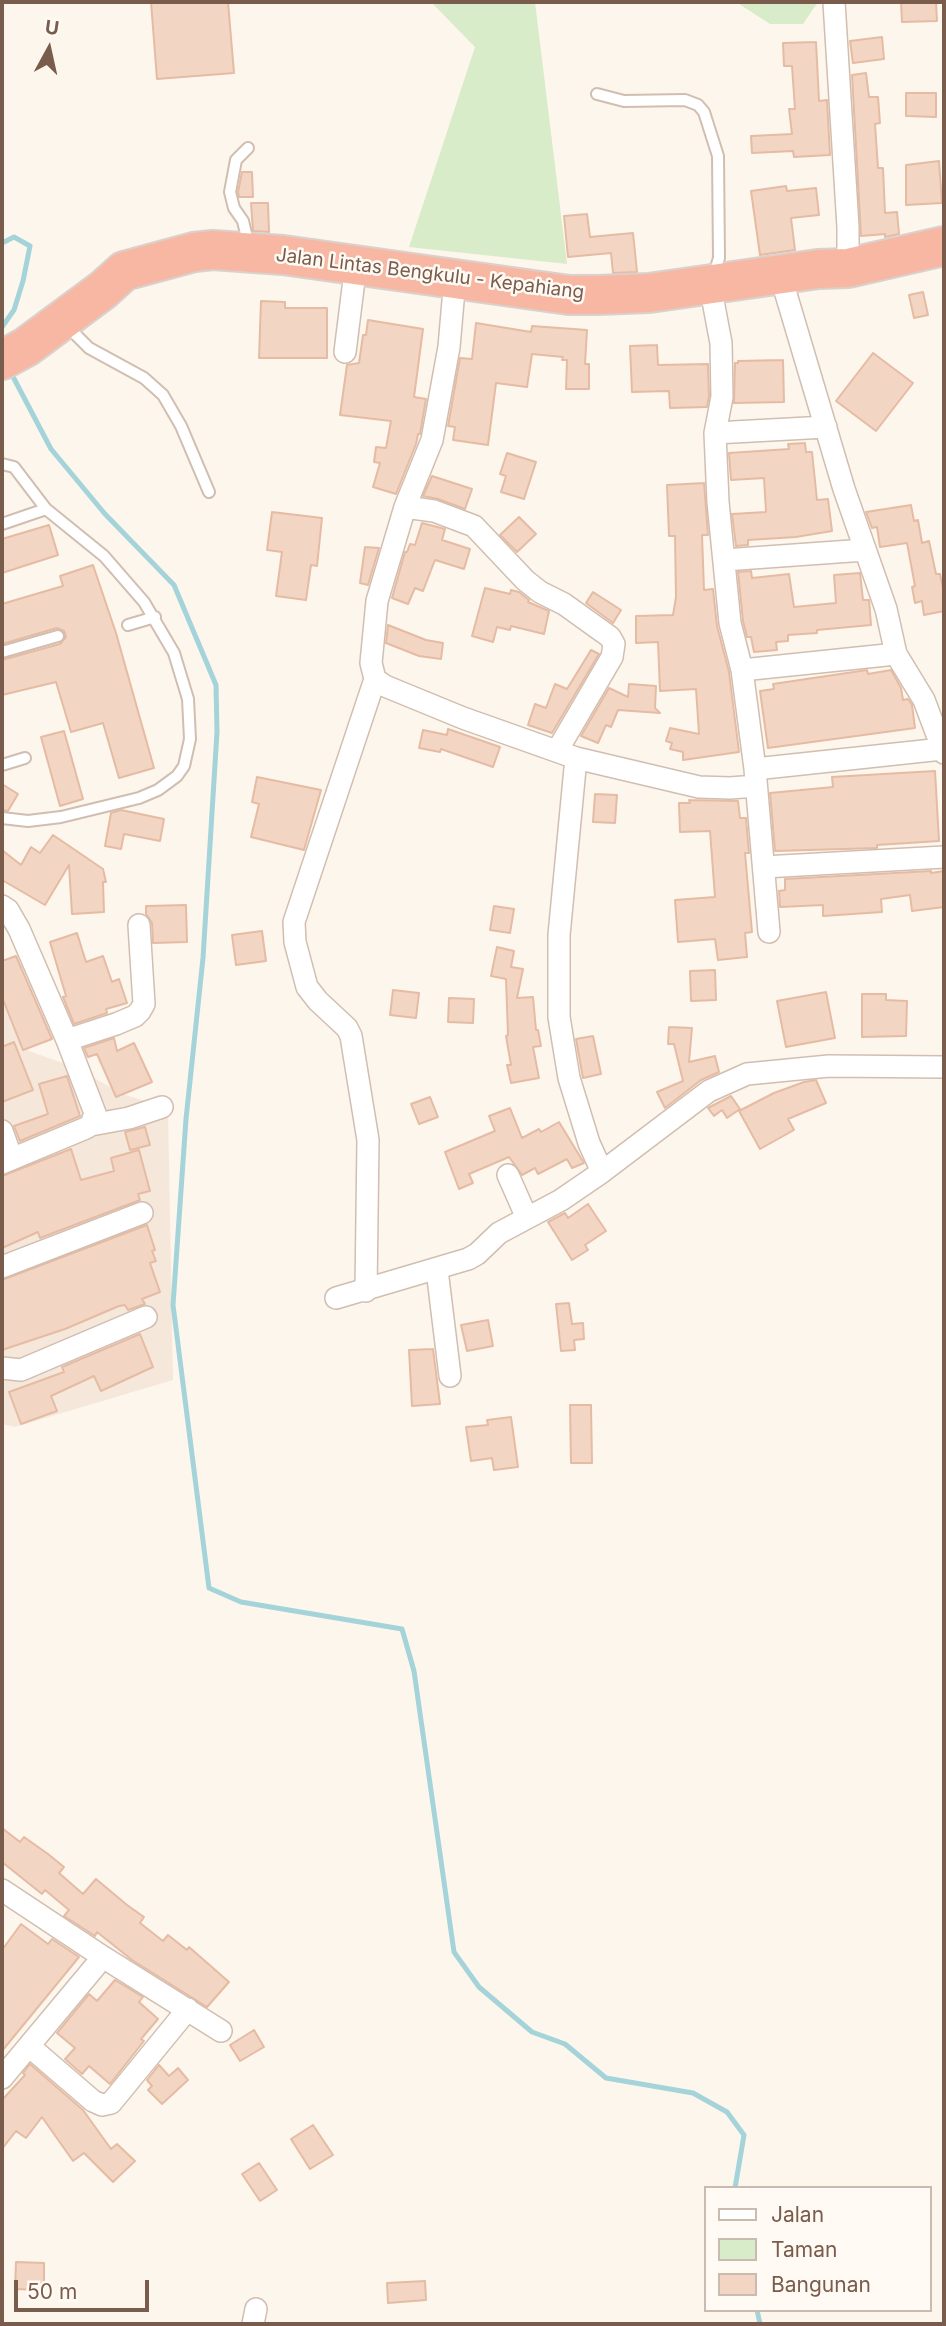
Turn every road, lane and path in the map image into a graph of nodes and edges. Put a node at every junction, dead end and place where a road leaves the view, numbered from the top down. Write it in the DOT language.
graph roads {
  1 [pos="834,2"];
  2 [pos="597,94"];
  3 [pos="248,148"];
  4 [pos="944,246"];
  5 [pos="250,253"];
  6 [pos="356,264"];
  7 [pos="848,268"];
  8 [pos="124,271"];
  9 [pos="780,274"];
  10 [pos="454,278"];
  11 [pos="710,285"];
  12 [pos="74,333"];
  13 [pos="345,352"];
  14 [pos="13,366"];
  15 [pos="826,427"];
  16 [pos="715,433"];
  17 [pos="2,464"];
  18 [pos="209,492"];
  19 [pos="405,507"];
  20 [pos="46,509"];
  21 [pos="2,524"];
  22 [pos="865,550"];
  23 [pos="724,560"];
  24 [pos="155,617"];
  25 [pos="128,625"];
  26 [pos="58,636"];
  27 [pos="2,652"];
  28 [pos="896,654"];
  29 [pos="742,670"];
  30 [pos="375,679"];
  31 [pos="943,751"];
  32 [pos="566,755"];
  33 [pos="25,758"];
  34 [pos="2,765"];
  35 [pos="756,778"];
  36 [pos="2,818"];
  37 [pos="944,857"];
  38 [pos="764,867"];
  39 [pos="2,906"];
  40 [pos="139,925"];
  41 [pos="769,932"];
  42 [pos="67,1040"];
  43 [pos="944,1066"];
  44 [pos="162,1107"];
  45 [pos="91,1125"];
  46 [pos="2,1131"];
  47 [pos="7,1161"];
  48 [pos="602,1172"];
  49 [pos="508,1175"];
  50 [pos="142,1213"];
  51 [pos="527,1218"];
  52 [pos="2,1267"];
  53 [pos="437,1270"];
  54 [pos="366,1291"];
  55 [pos="336,1298"];
  56 [pos="146,1317"];
  57 [pos="2,1368"];
  58 [pos="450,1376"];
  59 [pos="9,1894"];
  60 [pos="2,1915"];
  61 [pos="103,1957"];
  62 [pos="188,2010"];
  63 [pos="221,2031"];
  64 [pos="29,2046"];
  65 [pos="2,2078"];
  1 -- 7 [label="street"];
  2 -- 11 [label="lane"];
  3 -- 5 [label="lane"];
  4 -- 7 [label="highway, Jalan Lintas Bengkulu - Kepahiang"];
  5 -- 6 [label="highway, Jalan Lintas Bengkulu - Kepahiang"];
  5 -- 8 [label="highway, Jalan Lintas Bengkulu - Kepahiang"];
  6 -- 10 [label="highway, Jalan Lintas Bengkulu - Kepahiang"];
  6 -- 13 [label="street"];
  7 -- 9 [label="highway, Jalan Lintas Bengkulu - Kepahiang"];
  8 -- 12 [label="highway, Jalan Lintas Bengkulu - Kepahiang"];
  8 -- 14 [label="highway, Jalan Lintas Bengkulu - Kepahiang"];
  9 -- 11 [label="highway, Jalan Lintas Bengkulu - Kepahiang"];
  9 -- 15 [label="street"];
  10 -- 11 [label="highway, Jalan Lintas Bengkulu - Kepahiang"];
  10 -- 19 [label="street"];
  11 -- 16 [label="street"];
  12 -- 14 [label="highway, Jalan Lintas Bengkulu - Kepahiang"];
  12 -- 18 [label="lane"];
  15 -- 16 [label="street"];
  15 -- 22 [label="street"];
  16 -- 23 [label="street"];
  17 -- 20 [label="lane"];
  19 -- 30 [label="street"];
  19 -- 32 [label="street"];
  20 -- 21 [label="lane"];
  20 -- 24 [label="lane"];
  22 -- 23 [label="street"];
  22 -- 28 [label="street"];
  23 -- 29 [label="street"];
  24 -- 25 [label="lane"];
  24 -- 36 [label="lane"];
  26 -- 27 [label="lane"];
  28 -- 29 [label="street"];
  28 -- 31 [label="street"];
  29 -- 35 [label="street"];
  30 -- 32 [label="street"];
  30 -- 54 [label="street"];
  31 -- 35 [label="street"];
  32 -- 35 [label="street"];
  32 -- 48 [label="street"];
  33 -- 34 [label="lane"];
  35 -- 38 [label="street"];
  37 -- 38 [label="street"];
  38 -- 41 [label="street"];
  39 -- 42 [label="street"];
  40 -- 42 [label="street"];
  42 -- 45 [label="street"];
  43 -- 48 [label="street"];
  44 -- 45 [label="street"];
  45 -- 47 [label="street"];
  46 -- 47 [label="street"];
  48 -- 51 [label="street"];
  49 -- 51 [label="street"];
  50 -- 52 [label="street"];
  51 -- 53 [label="street"];
  53 -- 54 [label="street"];
  53 -- 58 [label="street"];
  54 -- 55 [label="street"];
  56 -- 57 [label="street"];
  59 -- 60 [label="street"];
  59 -- 61 [label="street"];
  61 -- 62 [label="street"];
  61 -- 64 [label="street"];
  62 -- 63 [label="street"];
  62 -- 64 [label="street"];
  64 -- 65 [label="street"];
}
